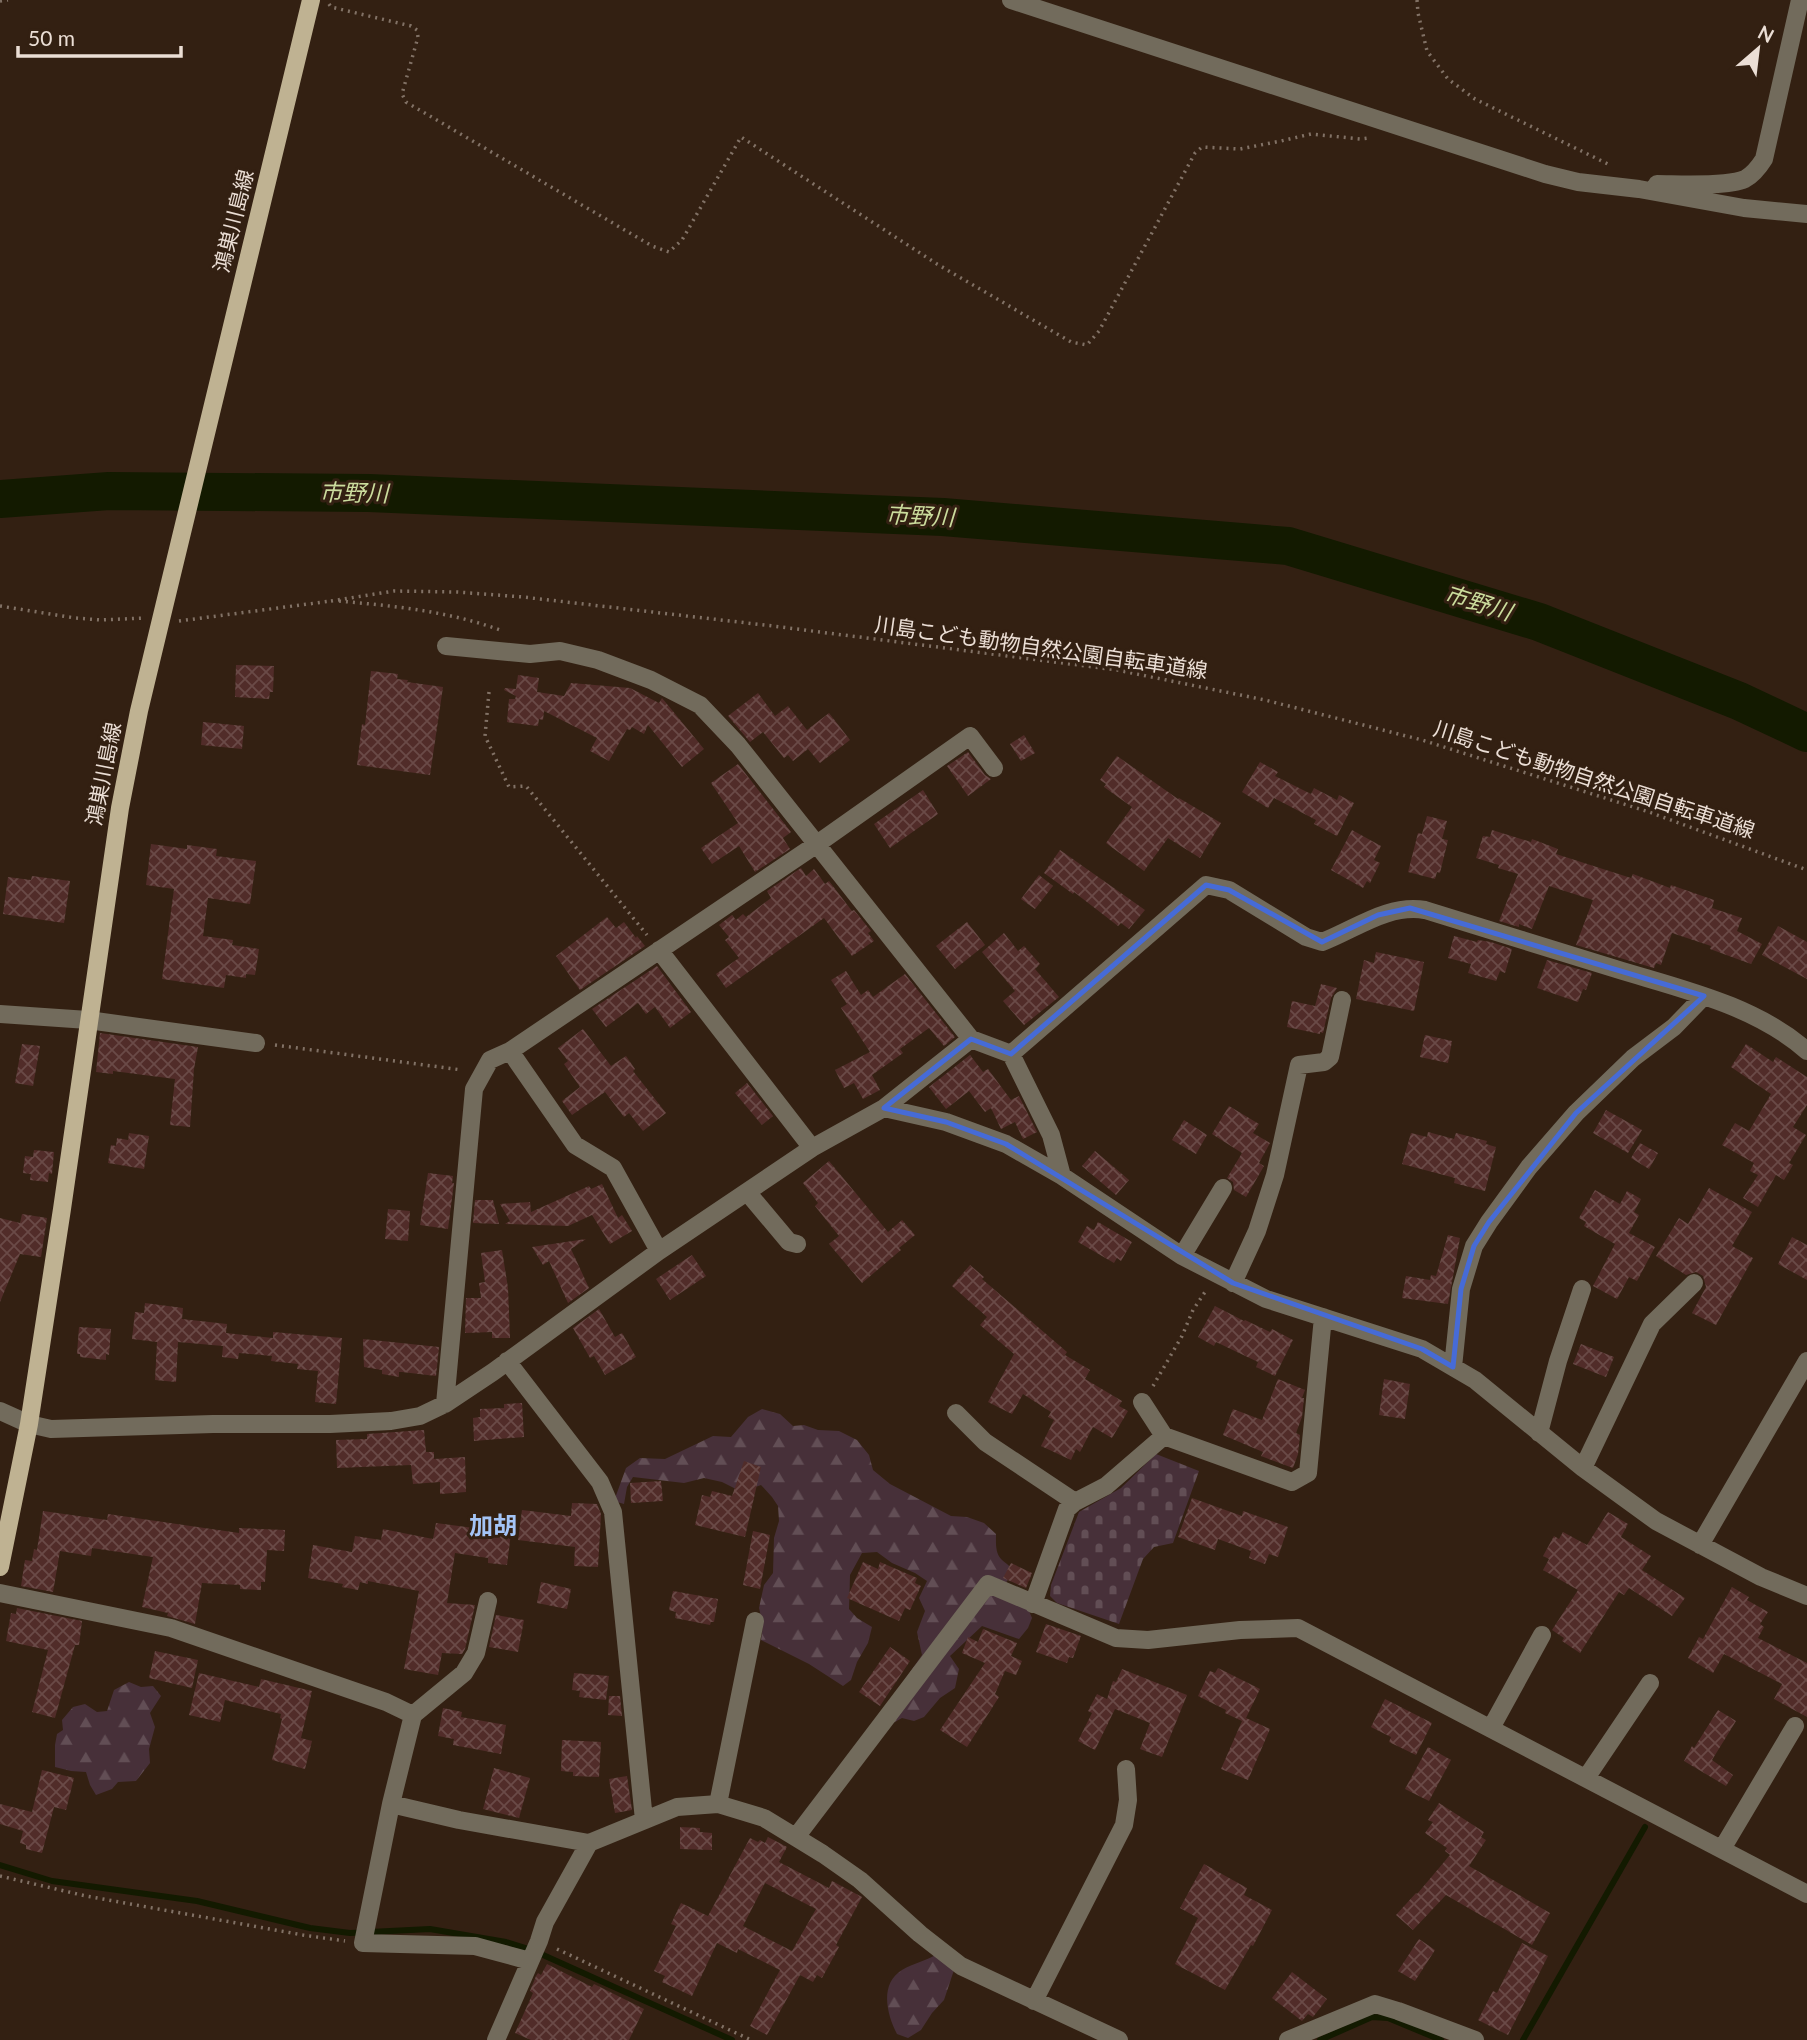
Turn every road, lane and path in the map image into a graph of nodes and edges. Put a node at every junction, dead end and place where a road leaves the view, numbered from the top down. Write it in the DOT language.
graph roads {
  1 [pos="8,0"];
  2 [pos="310,0"];
  3 [pos="325,0"];
  4 [pos="1011,0"];
  5 [pos="1417,0"];
  6 [pos="1800,0"];
  7 [pos="0,1"];
  8 [pos="1399,126"];
  9 [pos="1611,166"];
  10 [pos="1639,189"];
  11 [pos="1807,214"];
  12 [pos="331,600"];
  13 [pos="0,607"];
  14 [pos="157,615"];
  15 [pos="510,633"];
  16 [pos="446,646"];
  17 [pos="489,692"];
  18 [pos="994,768"];
  19 [pos="817,844"];
  20 [pos="1807,870"];
  21 [pos="659,950"];
  22 [pos="1704,996"];
  23 [pos="1342,1000"];
  24 [pos="0,1014"];
  25 [pos="88,1020"];
  26 [pos="971,1039"];
  27 [pos="256,1042"];
  28 [pos="510,1051"];
  29 [pos="1807,1051"];
  30 [pos="1011,1054"];
  31 [pos="483,1072"];
  32 [pos="884,1108"];
  33 [pos="812,1148"];
  34 [pos="1062,1176"];
  35 [pos="1223,1188"];
  36 [pos="747,1192"];
  37 [pos="797,1244"];
  38 [pos="659,1251"];
  39 [pos="1182,1256"];
  40 [pos="1225,1279"];
  41 [pos="1694,1283"];
  42 [pos="1581,1289"];
  43 [pos="1323,1317"];
  44 [pos="507,1361"];
  45 [pos="1807,1361"];
  46 [pos="1453,1367"];
  47 [pos="1142,1402"];
  48 [pos="445,1404"];
  49 [pos="0,1411"];
  50 [pos="956,1413"];
  51 [pos="29,1424"];
  52 [pos="1539,1433"];
  53 [pos="1164,1436"];
  54 [pos="1583,1468"];
  55 [pos="1075,1502"];
  56 [pos="1700,1545"];
  57 [pos="0,1567"];
  58 [pos="0,1593"];
  59 [pos="1807,1596"];
  60 [pos="488,1601"];
  61 [pos="1033,1604"];
  62 [pos="755,1621"];
  63 [pos="1542,1635"];
  64 [pos="1650,1683"];
  65 [pos="413,1715"];
  66 [pos="1795,1726"];
  67 [pos="1491,1728"];
  68 [pos="1126,1769"];
  69 [pos="1586,1778"];
  70 [pos="391,1804"];
  71 [pos="718,1804"];
  72 [pos="644,1820"];
  73 [pos="796,1837"];
  74 [pos="589,1843"];
  75 [pos="1722,1849"];
  76 [pos="0,1876"];
  77 [pos="1807,1894"];
  78 [pos="539,1941"];
  79 [pos="363,1943"];
  80 [pos="530,1961"];
  81 [pos="1034,2001"];
  82 [pos="496,2040"];
  83 [pos="751,2040"];
  84 [pos="1119,2040"];
  85 [pos="1288,2040"];
  86 [pos="1475,2040"];
  1 -- 7 [label="path"];
  2 -- 14 [label="main road, 鴻巣川島線"];
  3 -- 8 [label="path"];
  4 -- 8 [label="street"];
  5 -- 9 [label="path"];
  6 -- 10 [label="street"];
  8 -- 10 [label="street"];
  10 -- 11 [label="street"];
  12 -- 14 [label="path"];
  12 -- 15 [label="path"];
  12 -- 20 [label="path, 川島こども動物自然公園自転車道線"];
  13 -- 14 [label="path"];
  14 -- 25 [label="main road, 鴻巣川島線"];
  16 -- 19 [label="street"];
  17 -- 21 [label="path"];
  18 -- 19 [label="street"];
  19 -- 21 [label="street"];
  19 -- 26 [label="street"];
  21 -- 28 [label="street"];
  21 -- 33 [label="street"];
  22 -- 29 [label="street"];
  22 -- 30 [label="street"];
  22 -- 46 [label="street"];
  23 -- 40 [label="street"];
  24 -- 25 [label="street"];
  25 -- 27 [label="street"];
  25 -- 51 [label="main road, 鴻巣川島線"];
  26 -- 30 [label="street"];
  26 -- 32 [label="street"];
  27 -- 31 [label="path"];
  28 -- 31 [label="street"];
  28 -- 38 [label="street"];
  30 -- 34 [label="street"];
  31 -- 48 [label="street"];
  32 -- 33 [label="street"];
  32 -- 34 [label="street"];
  33 -- 36 [label="street"];
  34 -- 39 [label="street"];
  35 -- 39 [label="street"];
  36 -- 37 [label="street"];
  36 -- 38 [label="street"];
  38 -- 44 [label="street"];
  39 -- 40 [label="street"];
  40 -- 43 [label="street"];
  40 -- 47 [label="path"];
  41 -- 54 [label="street"];
  42 -- 52 [label="street"];
  43 -- 46 [label="street"];
  43 -- 53 [label="street"];
  44 -- 48 [label="street"];
  44 -- 72 [label="street"];
  45 -- 56 [label="street"];
  46 -- 52 [label="street"];
  47 -- 53 [label="street"];
  48 -- 51 [label="street"];
  49 -- 51 [label="street"];
  50 -- 55 [label="street"];
  51 -- 57 [label="main road, 鴻巣川島線"];
  52 -- 54 [label="street"];
  53 -- 55 [label="street"];
  54 -- 56 [label="street"];
  55 -- 61 [label="street"];
  56 -- 59 [label="street"];
  58 -- 65 [label="street"];
  60 -- 65 [label="street"];
  61 -- 67 [label="street"];
  61 -- 73 [label="street"];
  62 -- 71 [label="street"];
  63 -- 67 [label="street"];
  64 -- 69 [label="street"];
  65 -- 70 [label="street"];
  66 -- 75 [label="street"];
  67 -- 69 [label="street"];
  68 -- 81 [label="street"];
  69 -- 75 [label="street"];
  70 -- 74 [label="street"];
  70 -- 79 [label="street"];
  71 -- 72 [label="street"];
  71 -- 73 [label="street"];
  72 -- 74 [label="street"];
  73 -- 81 [label="street"];
  74 -- 78 [label="street"];
  75 -- 77 [label="street"];
  76 -- 79 [label="path"];
  78 -- 80 [label="street"];
  78 -- 83 [label="path"];
  79 -- 80 [label="street"];
  80 -- 82 [label="street"];
  81 -- 84 [label="street"];
  85 -- 86 [label="street"];
}
